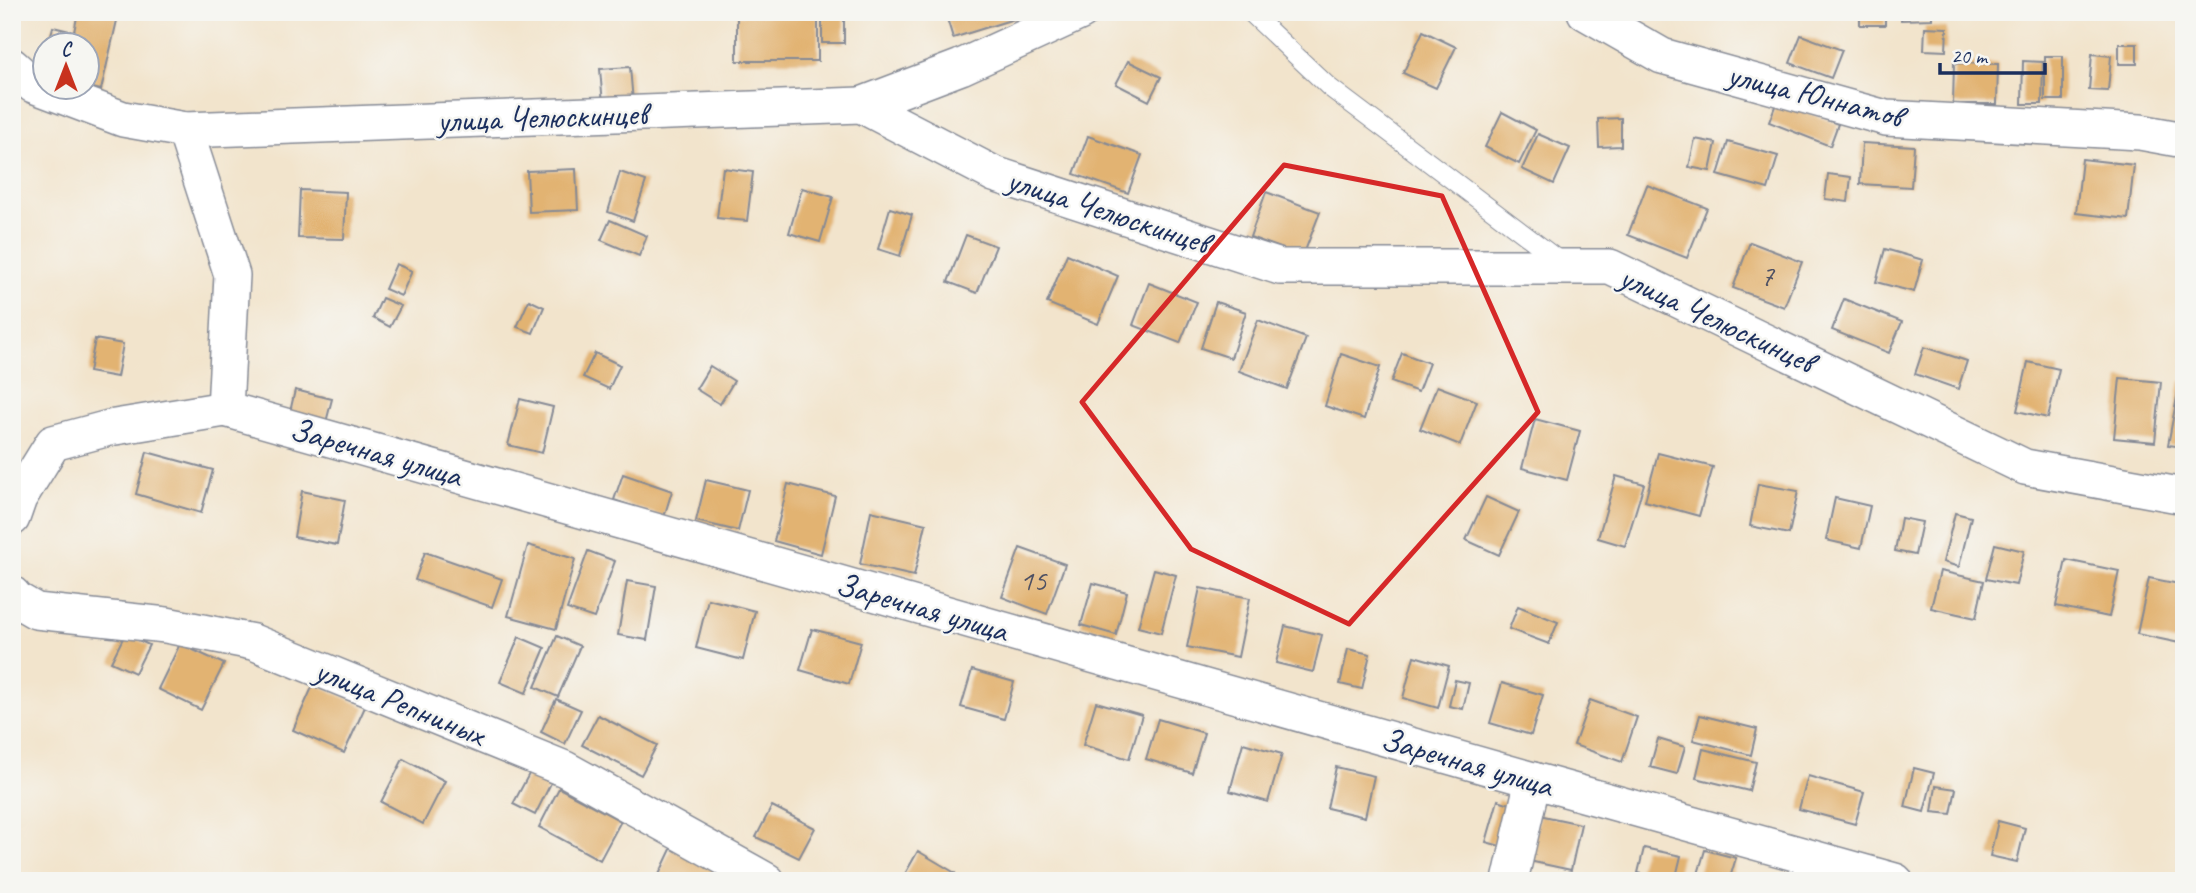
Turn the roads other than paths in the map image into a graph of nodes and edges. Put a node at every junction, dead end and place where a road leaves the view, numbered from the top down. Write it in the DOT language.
graph roads {
  1 [pos="1081,12"];
  2 [pos="1250,12"];
  3 [pos="1585,12"];
  4 [pos="12,66"];
  5 [pos="861,105"];
  6 [pos="186,130"];
  7 [pos="2184,140"];
  8 [pos="1567,267"];
  9 [pos="225,409"];
  10 [pos="2184,496"];
  11 [pos="12,518"];
  12 [pos="12,594"];
  13 [pos="1533,780"];
  14 [pos="767,881"];
  15 [pos="1510,881"];
  16 [pos="1895,881"];
  1 -- 5 [label="street"];
  2 -- 8 [label="lane"];
  3 -- 7 [label="street, улица Юннатов"];
  4 -- 6 [label="street, улица Челюскинцев"];
  5 -- 6 [label="street, улица Челюскинцев"];
  5 -- 8 [label="street, улица Челюскинцев"];
  6 -- 9 [label="street"];
  8 -- 10 [label="street, улица Челюскинцев"];
  9 -- 11 [label="street"];
  9 -- 13 [label="street, Заречная улица"];
  12 -- 14 [label="street, улица Репниных"];
  13 -- 15 [label="street"];
  13 -- 16 [label="street, Заречная улица"];
}
